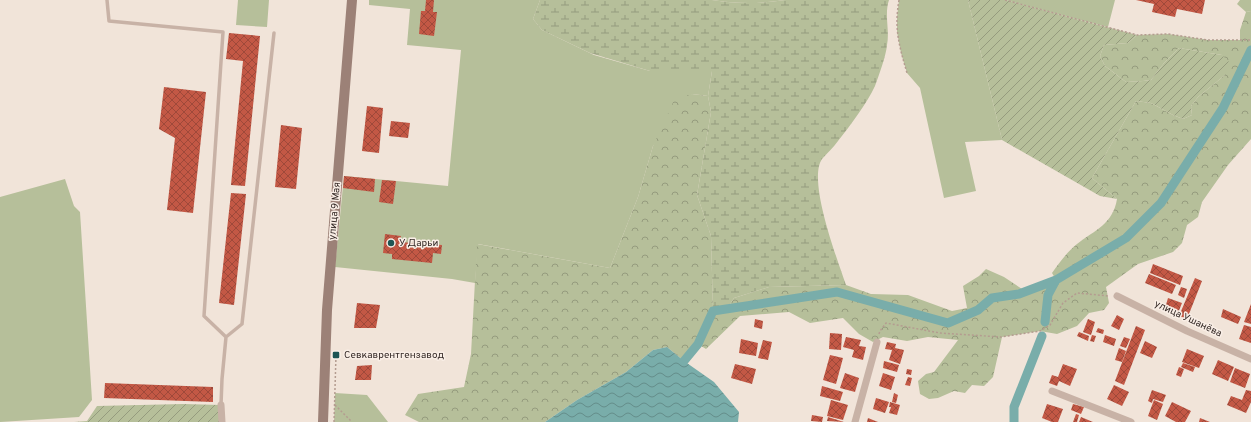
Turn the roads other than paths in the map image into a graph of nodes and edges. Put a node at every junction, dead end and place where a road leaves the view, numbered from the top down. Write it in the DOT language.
graph roads {
  1 [pos="107,0"];
  2 [pos="352,0"];
  3 [pos="274,33"];
  4 [pos="1117,296"];
  5 [pos="226,337"];
  6 [pos="877,342"];
  7 [pos="1251,359"];
  8 [pos="1052,391"];
  9 [pos="221,405"];
  10 [pos="222,422"];
  11 [pos="323,422"];
  12 [pos="855,422"];
  13 [pos="1131,422"];
  1 -- 5 [label="lane"];
  2 -- 11 [label="street, улица 9 Мая"];
  3 -- 5 [label="lane"];
  4 -- 7 [label="street, улица Ушанёва"];
  5 -- 9 [label="lane"];
  6 -- 12 [label="street"];
  8 -- 13 [label="street"];
  9 -- 10 [label="street"];
}
